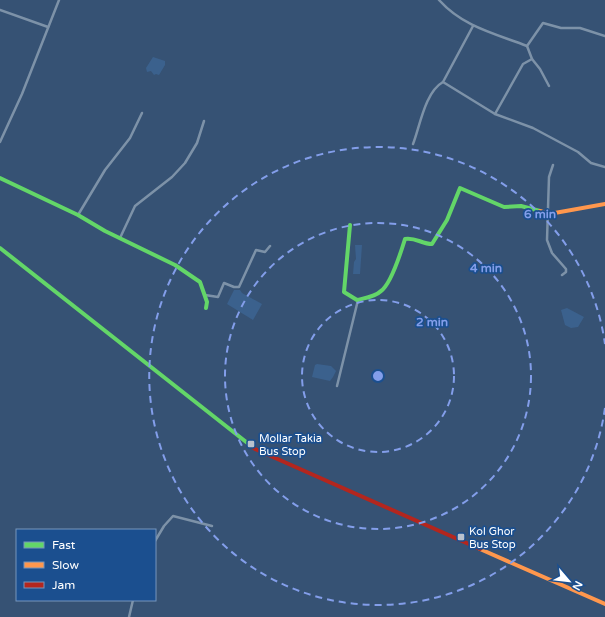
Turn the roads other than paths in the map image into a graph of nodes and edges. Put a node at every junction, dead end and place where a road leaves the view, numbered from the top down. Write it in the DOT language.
graph roads {
  1 [pos="60,0"];
  2 [pos="440,0"];
  3 [pos="0,10"];
  4 [pos="473,26"];
  5 [pos="48,27"];
  6 [pos="605,36"];
  7 [pos="527,46"];
  8 [pos="532,59"];
  9 [pos="443,82"];
  10 [pos="549,86"];
  11 [pos="142,113"];
  12 [pos="495,114"];
  13 [pos="204,121"];
  14 [pos="0,142"];
  15 [pos="413,144"];
  16 [pos="553,165"];
  17 [pos="605,167"];
  18 [pos="0,178"];
  19 [pos="605,204"];
  20 [pos="549,214"];
  21 [pos="78,215"];
  22 [pos="350,225"];
  23 [pos="120,238"];
  24 [pos="270,246"];
  25 [pos="0,248"];
  26 [pos="562,275"];
  27 [pos="205,295"];
  28 [pos="358,300"];
  29 [pos="206,308"];
  30 [pos="337,386"];
  31 [pos="212,526"];
  32 [pos="156,539"];
  33 [pos="133,601"];
  34 [pos="605,604"];
  35 [pos="129,617"];
  1 -- 5 [label="street"];
  2 -- 4 [label="street"];
  3 -- 5 [label="street"];
  4 -- 7 [label="street"];
  4 -- 9 [label="street"];
  5 -- 14 [label="street"];
  6 -- 7 [label="street"];
  7 -- 8 [label="street"];
  8 -- 10 [label="street"];
  8 -- 12 [label="street"];
  9 -- 12 [label="street"];
  9 -- 15 [label="street"];
  11 -- 21 [label="street"];
  12 -- 17 [label="street"];
  13 -- 23 [label="street"];
  16 -- 20 [label="street"];
  18 -- 21 [label="main road"];
  19 -- 20 [label="main road"];
  20 -- 26 [label="street"];
  20 -- 28 [label="main road"];
  21 -- 23 [label="main road"];
  22 -- 28 [label="main road"];
  23 -- 27 [label="main road"];
  24 -- 27 [label="street"];
  25 -- 34 [label="main road"];
  27 -- 29 [label="main road"];
  28 -- 30 [label="street"];
  31 -- 32 [label="street"];
  33 -- 35 [label="street"];
}
